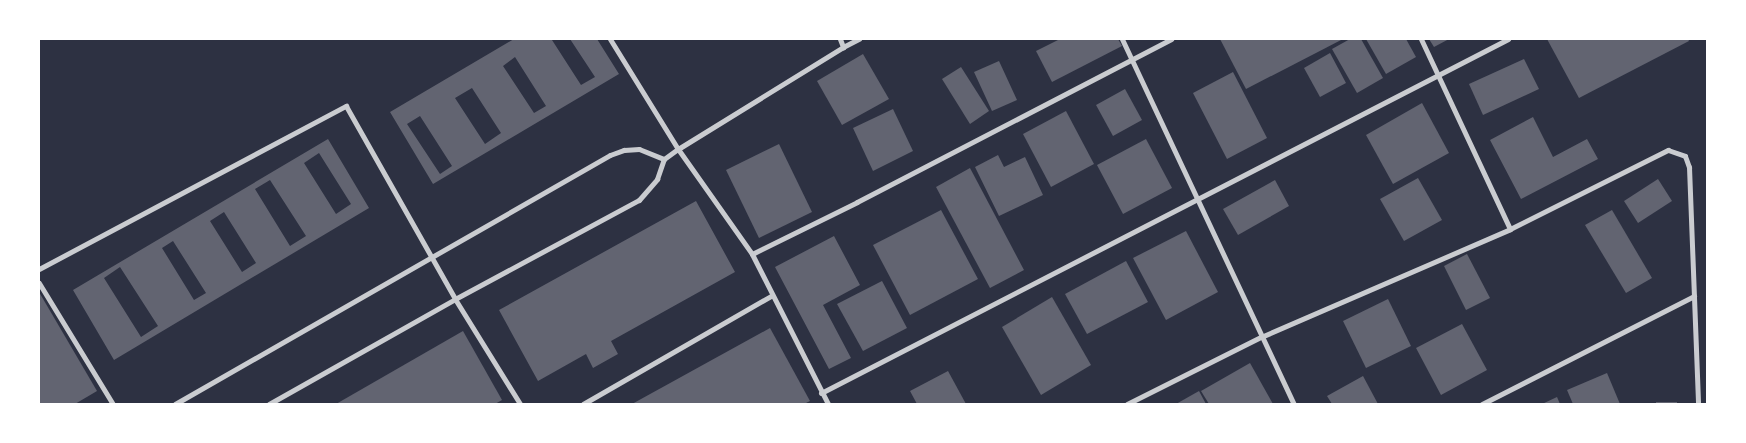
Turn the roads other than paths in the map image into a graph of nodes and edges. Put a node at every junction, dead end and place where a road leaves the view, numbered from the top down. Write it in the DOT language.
graph roads {
  1 [pos="610,39"];
  2 [pos="840,39"];
  3 [pos="859,39"];
  4 [pos="1122,39"];
  5 [pos="1171,39"];
  6 [pos="1422,39"];
  7 [pos="1508,39"];
  8 [pos="843,47"];
  9 [pos="1131,58"];
  10 [pos="1440,76"];
  11 [pos="678,149"];
  12 [pos="664,159"];
  13 [pos="1197,200"];
  14 [pos="1510,229"];
  15 [pos="752,254"];
  16 [pos="431,259"];
  17 [pos="39,269"];
  18 [pos="39,283"];
  19 [pos="771,296"];
  20 [pos="1694,296"];
  21 [pos="455,299"];
  22 [pos="1261,337"];
  23 [pos="821,394"];
  24 [pos="113,404"];
  25 [pos="175,404"];
  26 [pos="269,404"];
  27 [pos="520,404"];
  28 [pos="583,404"];
  29 [pos="828,404"];
  30 [pos="1127,404"];
  31 [pos="1294,404"];
  32 [pos="1482,404"];
  33 [pos="1698,404"];
  1 -- 11 [label="street"];
  2 -- 8 [label="street"];
  3 -- 8 [label="street"];
  4 -- 9 [label="street"];
  5 -- 9 [label="street"];
  6 -- 10 [label="street"];
  7 -- 10 [label="street"];
  8 -- 11 [label="street"];
  9 -- 13 [label="street"];
  9 -- 15 [label="street"];
  10 -- 13 [label="street"];
  10 -- 14 [label="street"];
  11 -- 12 [label="street"];
  11 -- 15 [label="street"];
  12 -- 16 [label="street"];
  12 -- 21 [label="street"];
  13 -- 22 [label="street"];
  13 -- 23 [label="street"];
  14 -- 20 [label="street"];
  14 -- 22 [label="street"];
  15 -- 19 [label="street"];
  16 -- 17 [label="street"];
  16 -- 21 [label="street"];
  16 -- 25 [label="street"];
  18 -- 24 [label="street"];
  19 -- 23 [label="street"];
  19 -- 28 [label="street"];
  20 -- 32 [label="street"];
  20 -- 33 [label="street"];
  21 -- 26 [label="street"];
  21 -- 27 [label="street"];
  22 -- 30 [label="street"];
  22 -- 31 [label="street"];
  23 -- 29 [label="street"];
}
